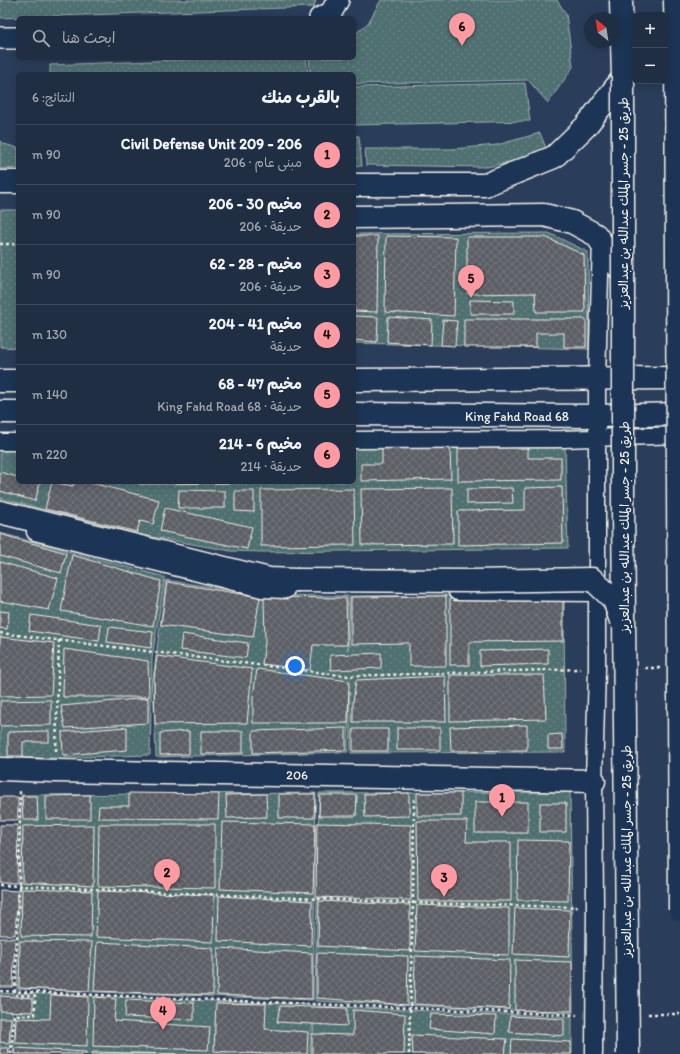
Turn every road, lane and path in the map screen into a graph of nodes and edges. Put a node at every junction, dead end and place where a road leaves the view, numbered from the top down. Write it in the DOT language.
graph roads {
  1 [pos="338,0"];
  2 [pos="621,0"];
  3 [pos="675,0"];
  4 [pos="324,16"];
  5 [pos="0,38"];
  6 [pos="16,38"];
  7 [pos="678,42"];
  8 [pos="623,78"];
  9 [pos="0,182"];
  10 [pos="16,182"];
  11 [pos="356,185"];
  12 [pos="356,217"];
  13 [pos="601,242"];
  14 [pos="0,244"];
  15 [pos="16,244"];
  16 [pos="623,274"];
  17 [pos="680,378"];
  18 [pos="597,379"];
  19 [pos="356,380"];
  20 [pos="0,381"];
  21 [pos="16,381"];
  22 [pos="0,412"];
  23 [pos="16,412"];
  24 [pos="356,414"];
  25 [pos="680,414"];
  26 [pos="597,416"];
  27 [pos="680,435"];
  28 [pos="356,440"];
  29 [pos="0,442"];
  30 [pos="16,442"];
  31 [pos="0,512"];
  32 [pos="0,523"];
  33 [pos="596,593"];
  34 [pos="679,621"];
  35 [pos="625,630"];
  36 [pos="0,633"];
  37 [pos="59,640"];
  38 [pos="597,668"];
  39 [pos="642,668"];
  40 [pos="665,668"];
  41 [pos="10,769"];
  42 [pos="55,771"];
  43 [pos="414,778"];
  44 [pos="594,781"];
  45 [pos="0,885"];
  46 [pos="19,885"];
  47 [pos="413,903"];
  48 [pos="679,905"];
  49 [pos="595,907"];
  50 [pos="0,991"];
  51 [pos="15,992"];
  52 [pos="410,1008"];
  53 [pos="644,1014"];
  54 [pos="680,1014"];
  55 [pos="594,1016"];
  56 [pos="11,1054"];
  57 [pos="409,1054"];
  58 [pos="594,1054"];
  59 [pos="628,1054"];
  1 -- 4 [label="street"];
  2 -- 8 [label="main road, طريق 25 - جسر الملك عبدالله بن عبدالعزيز, bridge"];
  3 -- 7 [label="main road, bridge"];
  5 -- 6 [label="street"];
  7 -- 34 [label="main road, bridge"];
  8 -- 11 [label="main road"];
  8 -- 16 [label="main road, طريق 25 - جسر الملك عبدالله بن عبدالعزيز, bridge"];
  9 -- 10 [label="main road"];
  12 -- 13 [label="main road"];
  13 -- 16 [label="main road"];
  13 -- 18 [label="street"];
  14 -- 15 [label="path"];
  16 -- 35 [label="main road, طريق 25 - جسر الملك عبدالله بن عبدالعزيز, bridge"];
  17 -- 18 [label="main road"];
  18 -- 19 [label="main road"];
  18 -- 26 [label="street"];
  20 -- 21 [label="main road"];
  22 -- 23 [label="main road"];
  24 -- 26 [label="main road, King Fahd Road 68"];
  25 -- 26 [label="main road, King Fahd Road 68"];
  26 -- 33 [label="street"];
  27 -- 28 [label="street"];
  29 -- 30 [label="street"];
  31 -- 35 [label="main road, bridge"];
  32 -- 33 [label="street"];
  33 -- 38 [label="street"];
  34 -- 48 [label="main road, bridge"];
  35 -- 59 [label="main road, طريق 25 - جسر الملك عبدالله بن عبدالعزيز, bridge"];
  36 -- 37 [label="path"];
  37 -- 38 [label="path"];
  37 -- 42 [label="path"];
  38 -- 44 [label="street"];
  39 -- 40 [label="path"];
  41 -- 42 [label="main road, 206"];
  41 -- 46 [label="path"];
  42 -- 43 [label="main road, 206"];
  43 -- 44 [label="main road, 206"];
  43 -- 47 [label="path"];
  44 -- 49 [label="street"];
  45 -- 46 [label="path"];
  46 -- 47 [label="path"];
  46 -- 51 [label="path"];
  47 -- 49 [label="path"];
  47 -- 52 [label="path"];
  49 -- 55 [label="street"];
  50 -- 51 [label="path"];
  51 -- 52 [label="path"];
  51 -- 56 [label="path"];
  52 -- 55 [label="path"];
  52 -- 57 [label="path"];
  53 -- 54 [label="path"];
  55 -- 58 [label="street"];
}
